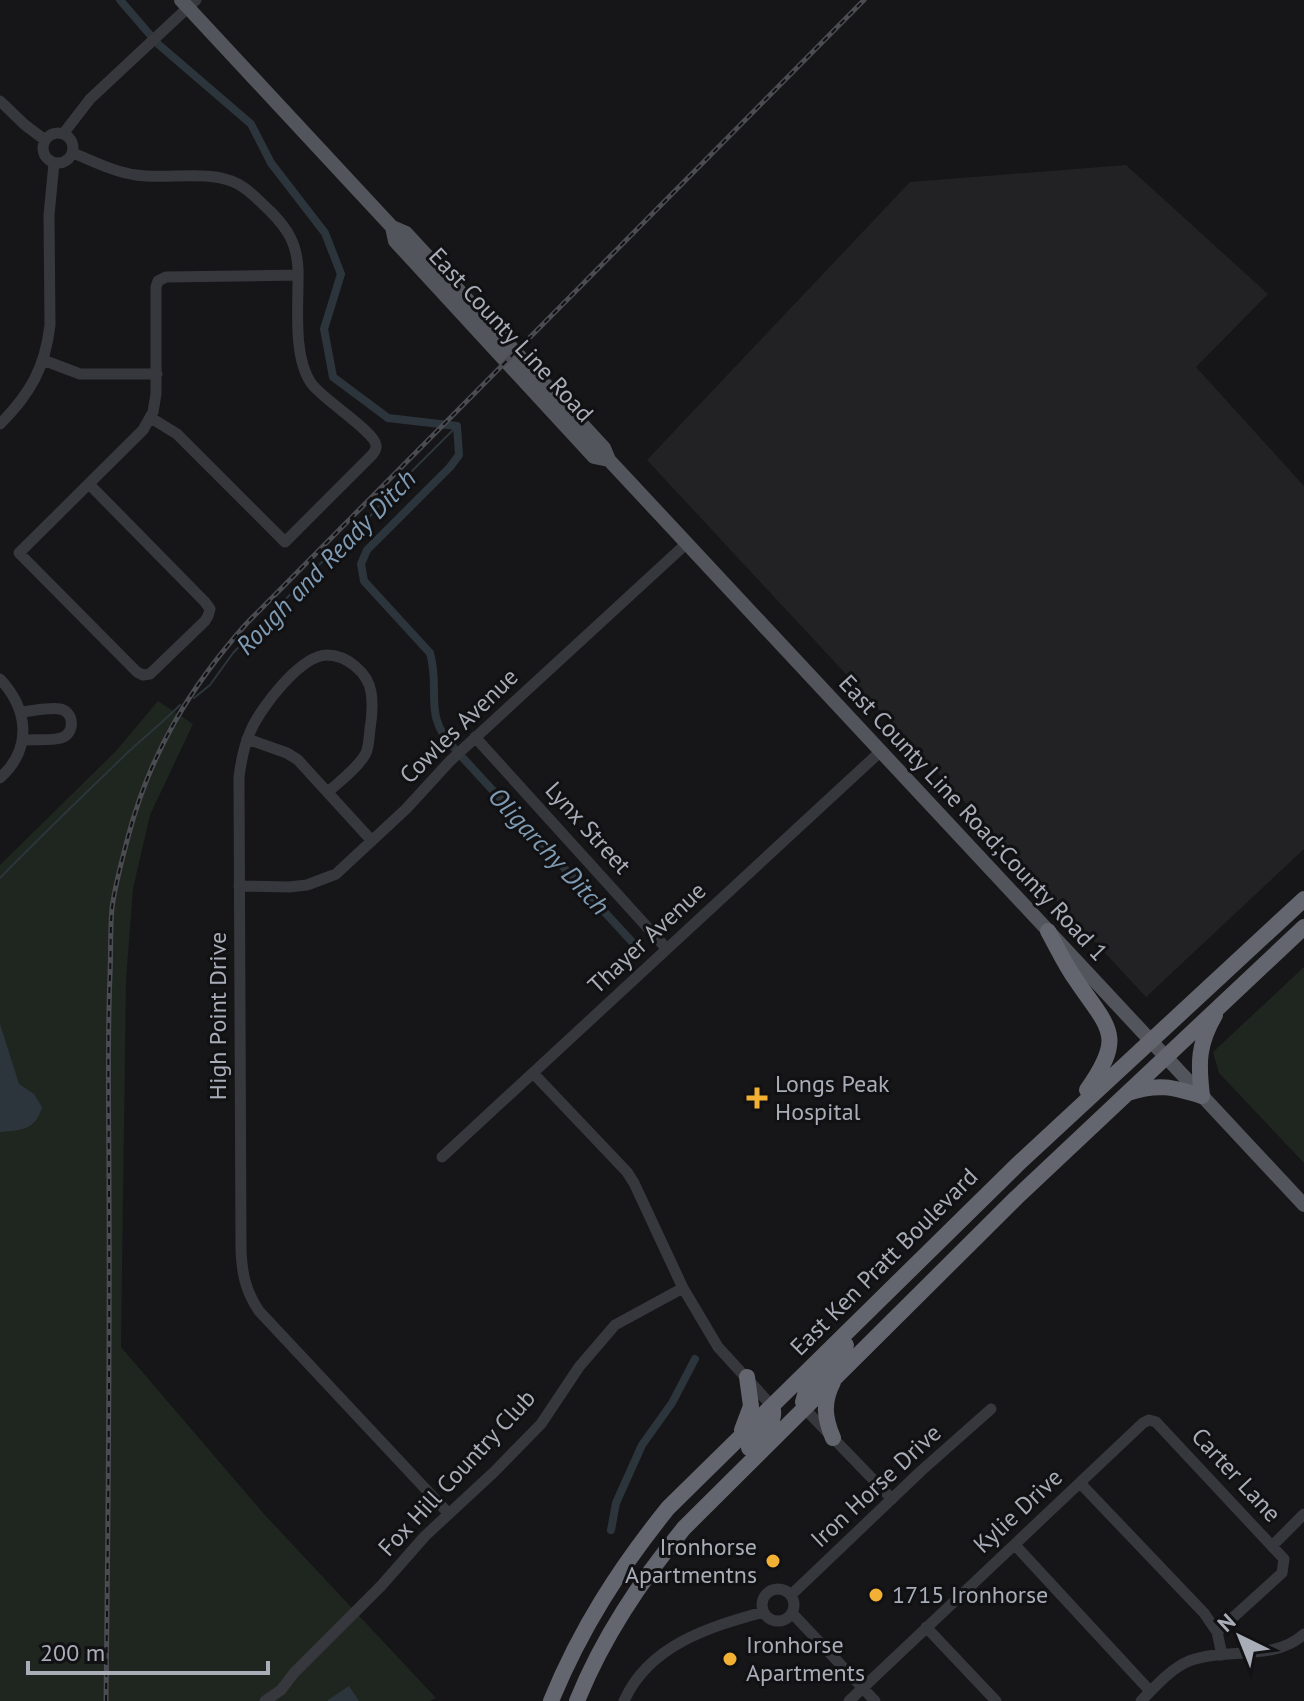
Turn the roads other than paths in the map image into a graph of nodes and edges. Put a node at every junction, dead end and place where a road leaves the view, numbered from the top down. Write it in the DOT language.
graph roads {
  1 [pos="188,3"];
  2 [pos="0,101"];
  3 [pos="63,134"];
  4 [pos="45,140"];
  5 [pos="73,153"];
  6 [pos="54,163"];
  7 [pos="298,275"];
  8 [pos="43,360"];
  9 [pos="157,374"];
  10 [pos="151,418"];
  11 [pos="0,424"];
  12 [pos="89,484"];
  13 [pos="687,543"];
  14 [pos="0,679"];
  15 [pos="21,712"];
  16 [pos="475,737"];
  17 [pos="247,739"];
  18 [pos="22,740"];
  19 [pos="881,751"];
  20 [pos="0,778"];
  21 [pos="328,792"];
  22 [pos="372,841"];
  23 [pos="239,886"];
  24 [pos="1304,899"];
  25 [pos="1304,927"];
  26 [pos="1048,931"];
  27 [pos="667,949"];
  28 [pos="1225,1000"];
  29 [pos="1150,1040"];
  30 [pos="1165,1056"];
  31 [pos="533,1073"];
  32 [pos="1124,1094"];
  33 [pos="1202,1096"];
  34 [pos="1064,1121"];
  35 [pos="442,1157"];
  36 [pos="1304,1205"];
  37 [pos="683,1288"];
  38 [pos="854,1327"];
  39 [pos="747,1377"];
  40 [pos="835,1377"];
  41 [pos="772,1406"];
  42 [pos="804,1408"];
  43 [pos="991,1409"];
  44 [pos="1149,1420"];
  45 [pos="739,1438"];
  46 [pos="833,1438"];
  47 [pos="1080,1483"];
  48 [pos="716,1495"];
  49 [pos="892,1499"];
  50 [pos="449,1514"];
  51 [pos="1304,1514"];
  52 [pos="1015,1545"];
  53 [pos="1272,1546"];
  54 [pos="791,1595"];
  55 [pos="763,1612"];
  56 [pos="792,1613"];
  57 [pos="926,1627"];
  58 [pos="1217,1632"];
  59 [pos="1304,1634"];
  60 [pos="1222,1655"];
  61 [pos="862,1689"];
  62 [pos="1150,1691"];
  63 [pos="265,1701"];
  64 [pos="551,1701"];
  65 [pos="577,1701"];
  66 [pos="624,1701"];
  67 [pos="849,1701"];
  68 [pos="875,1701"];
  69 [pos="996,1701"];
  70 [pos="1141,1701"];
  1 -- 3 [label="street"];
  1 -- 13 [label="main road, East County Line Road;County Road 1"];
  2 -- 4 [label="street"];
  3 -- 4 [label="street"];
  3 -- 5 [label="street"];
  4 -- 6 [label="street"];
  5 -- 6 [label="street"];
  5 -- 7 [label="street"];
  6 -- 8 [label="street"];
  7 -- 9 [label="street"];
  7 -- 10 [label="street"];
  8 -- 9 [label="street"];
  8 -- 11 [label="street"];
  9 -- 10 [label="street"];
  10 -- 12 [label="street"];
  12 -- 12 [label="street"];
  13 -- 16 [label="street, Cowles Avenue"];
  13 -- 19 [label="main road, East County Line Road;County Road 1"];
  14 -- 15 [label="street"];
  15 -- 18 [label="street"];
  15 -- 18 [label="street"];
  16 -- 22 [label="street, Cowles Avenue"];
  16 -- 27 [label="street, Lynx Street"];
  17 -- 21 [label="street"];
  17 -- 21 [label="street, High Point Drive"];
  17 -- 23 [label="street, High Point Drive"];
  18 -- 20 [label="street"];
  19 -- 26 [label="main road, East County Line Road;County Road 1"];
  19 -- 27 [label="street, Thayer Avenue"];
  21 -- 22 [label="street"];
  22 -- 23 [label="street, Cowles Avenue"];
  23 -- 50 [label="street, High Point Drive"];
  24 -- 29 [label="highway, East Ken Pratt Boulevard"];
  25 -- 28 [label="highway, East Ken Pratt Boulevard"];
  26 -- 29 [label="main road, East County Line Road;County Road 1"];
  26 -- 34 [label="highway"];
  27 -- 31 [label="street, Thayer Avenue"];
  28 -- 30 [label="highway, East Ken Pratt Boulevard"];
  28 -- 33 [label="highway"];
  29 -- 30 [label="main road, East County Line Road;County Road 1"];
  29 -- 34 [label="highway, East Ken Pratt Boulevard"];
  30 -- 32 [label="highway, East Ken Pratt Boulevard"];
  30 -- 33 [label="main road, East County Line Road;County Road 1"];
  31 -- 35 [label="street, Thayer Avenue"];
  31 -- 37 [label="street"];
  32 -- 33 [label="highway"];
  32 -- 40 [label="highway, East Ken Pratt Boulevard"];
  33 -- 36 [label="main road, East County Line Road;County Road 1"];
  34 -- 38 [label="highway, East Ken Pratt Boulevard"];
  37 -- 39 [label="street"];
  37 -- 50 [label="street, Fox Hill Country Club"];
  38 -- 41 [label="highway, East Ken Pratt Boulevard"];
  38 -- 42 [label="highway"];
  39 -- 41 [label="street"];
  39 -- 45 [label="highway"];
  40 -- 42 [label="highway, East Ken Pratt Boulevard"];
  40 -- 46 [label="highway"];
  41 -- 45 [label="highway, East Ken Pratt Boulevard"];
  41 -- 48 [label="highway"];
  42 -- 46 [label="street"];
  42 -- 48 [label="highway, East Ken Pratt Boulevard"];
  43 -- 49 [label="street, Iron Horse Drive"];
  44 -- 47 [label="street, Kylie Drive"];
  44 -- 53 [label="street, Carter Lane"];
  45 -- 64 [label="highway, East Ken Pratt Boulevard"];
  46 -- 49 [label="street"];
  47 -- 52 [label="street, Kylie Drive"];
  47 -- 58 [label="street"];
  48 -- 65 [label="highway, East Ken Pratt Boulevard"];
  49 -- 54 [label="street, Iron Horse Drive"];
  50 -- 63 [label="street, Fox Hill Country Club"];
  51 -- 53 [label="street"];
  52 -- 57 [label="street, Kylie Drive"];
  52 -- 62 [label="street"];
  53 -- 58 [label="street, Carter Lane"];
  54 -- 55 [label="street"];
  54 -- 56 [label="street"];
  55 -- 56 [label="street"];
  55 -- 66 [label="street"];
  56 -- 61 [label="street"];
  57 -- 61 [label="street, Kylie Drive"];
  57 -- 69 [label="street"];
  58 -- 60 [label="street"];
  59 -- 60 [label="street"];
  60 -- 62 [label="street"];
  61 -- 67 [label="street, Kylie Drive"];
  61 -- 68 [label="street"];
  62 -- 70 [label="street"];
}
